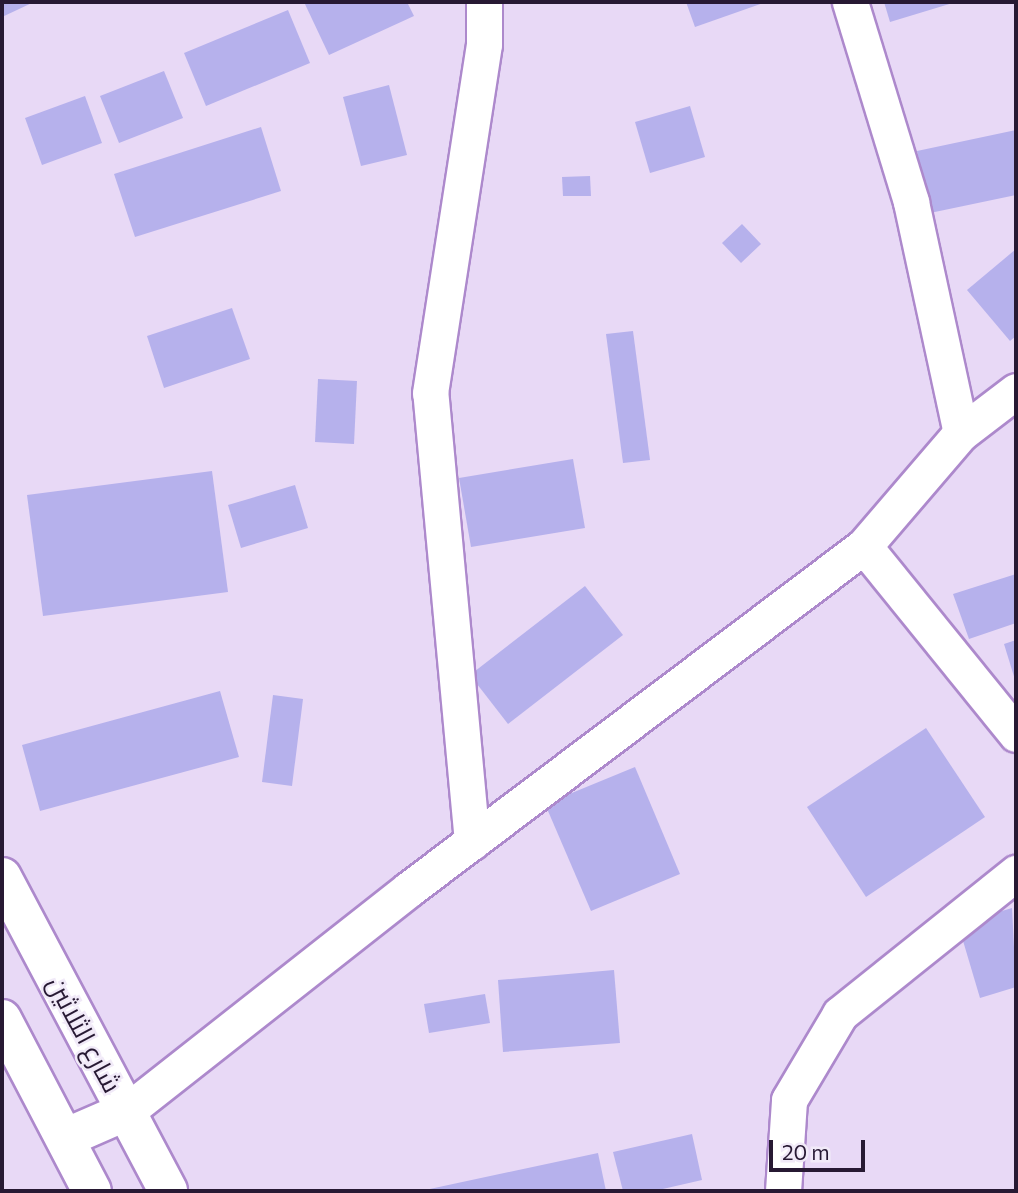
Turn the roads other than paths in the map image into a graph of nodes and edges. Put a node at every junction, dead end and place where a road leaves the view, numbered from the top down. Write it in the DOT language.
graph roads {
  1 [pos="484,2"];
  2 [pos="850,2"];
  3 [pos="1016,391"];
  4 [pos="961,433"];
  5 [pos="864,546"];
  6 [pos="1016,734"];
  7 [pos="472,842"];
  8 [pos="1016,873"];
  9 [pos="2,877"];
  10 [pos="2,1019"];
  11 [pos="127,1111"];
  12 [pos="65,1138"];
  13 [pos="92,1191"];
  14 [pos="168,1191"];
  15 [pos="783,1191"];
  1 -- 7 [label="street"];
  2 -- 4 [label="street"];
  3 -- 4 [label="street"];
  4 -- 5 [label="street"];
  5 -- 6 [label="street"];
  5 -- 7 [label="street"];
  7 -- 11 [label="street"];
  8 -- 15 [label="street"];
  9 -- 11 [label="street, شارع الثلاثين"];
  10 -- 12 [label="street"];
  11 -- 12 [label="street"];
  11 -- 14 [label="street, شارع الثلاثين"];
  12 -- 13 [label="street"];
}
